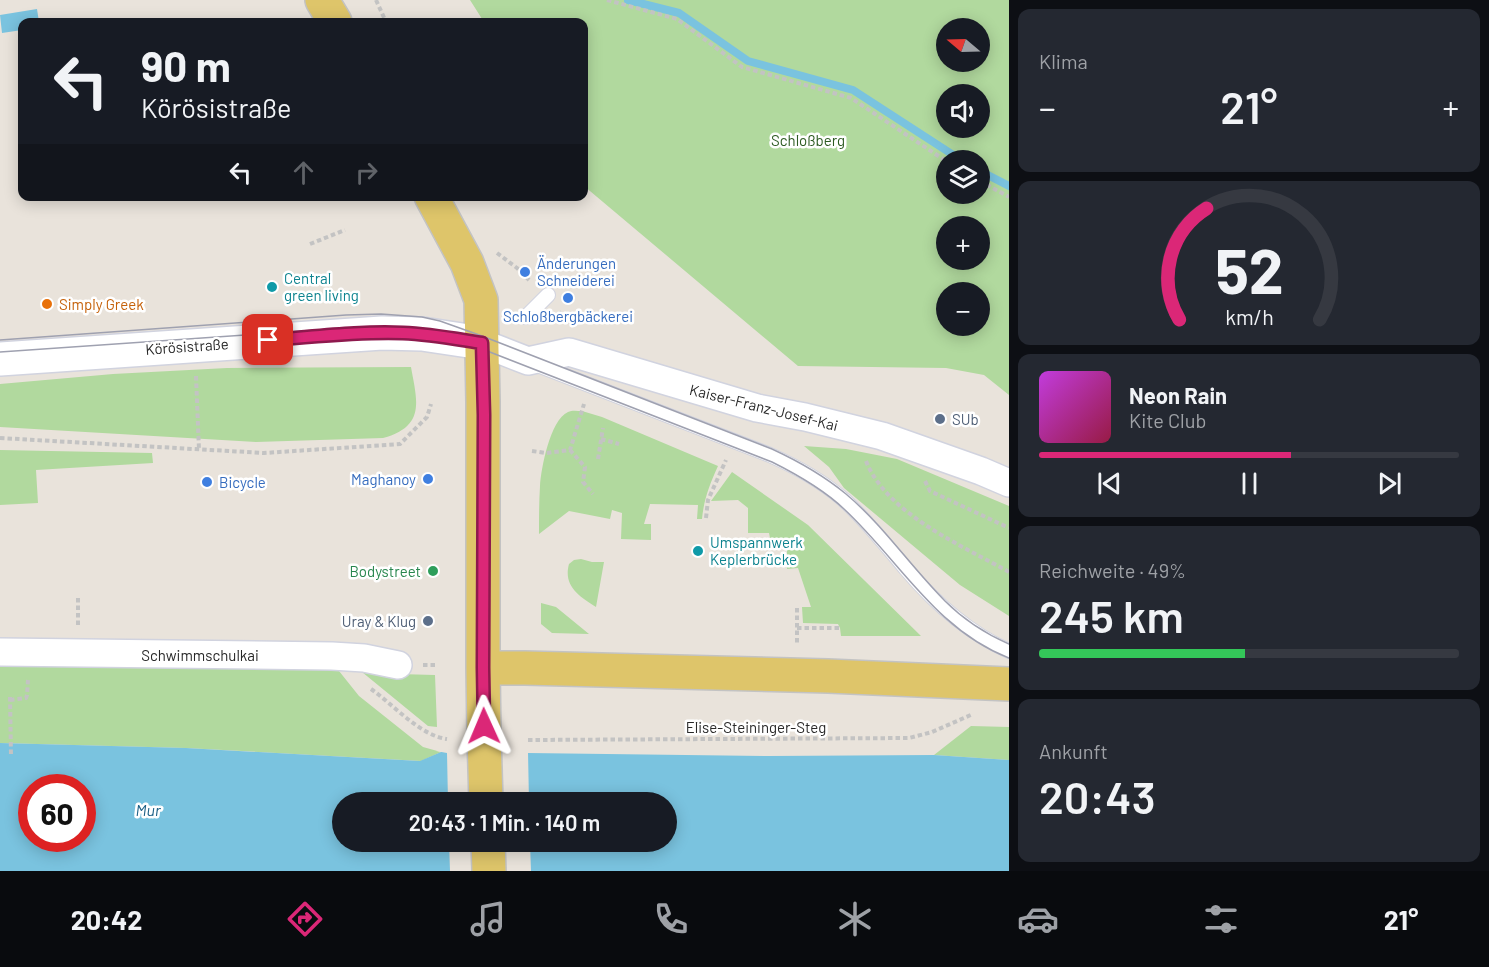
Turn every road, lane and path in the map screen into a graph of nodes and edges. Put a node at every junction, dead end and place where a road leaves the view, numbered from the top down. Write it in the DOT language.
graph roads {
  1 [pos="322,0"];
  2 [pos="376,0"];
  3 [pos="607,0"];
  4 [pos="333,18"];
  5 [pos="384,18"];
  6 [pos="936,154"];
  7 [pos="990,187"];
  8 [pos="1009,197"];
  9 [pos="434,201"];
  10 [pos="345,230"];
  11 [pos="310,244"];
  12 [pos="497,253"];
  13 [pos="520,272"];
  14 [pos="548,295"];
  15 [pos="526,317"];
  16 [pos="563,317"];
  17 [pos="573,324"];
  18 [pos="482,343"];
  19 [pos="195,345"];
  20 [pos="0,359"];
  21 [pos="528,361"];
  22 [pos="586,399"];
  23 [pos="431,404"];
  24 [pos="603,428"];
  25 [pos="0,438"];
  26 [pos="601,439"];
  27 [pos="619,444"];
  28 [pos="199,450"];
  29 [pos="570,450"];
  30 [pos="532,451"];
  31 [pos="598,459"];
  32 [pos="867,465"];
  33 [pos="723,468"];
  34 [pos="924,478"];
  35 [pos="1009,483"];
  36 [pos="593,494"];
  37 [pos="706,518"];
  38 [pos="1009,528"];
  39 [pos="1009,572"];
  40 [pos="78,598"];
  41 [pos="797,608"];
  42 [pos="78,627"];
  43 [pos="798,628"];
  44 [pos="840,628"];
  45 [pos="1009,651"];
  46 [pos="0,652"];
  47 [pos="398,665"];
  48 [pos="483,668"];
  49 [pos="797,675"];
  50 [pos="1009,684"];
  51 [pos="10,697"];
  52 [pos="387,700"];
  53 [pos="979,712"];
  54 [pos="447,739"];
  55 [pos="528,740"];
  56 [pos="12,756"];
  57 [pos="486,792"];
  58 [pos="488,852"];
  59 [pos="489,871"];
  1 -- 4 [label="main road"];
  2 -- 5 [label="path"];
  3 -- 6 [label="path"];
  7 -- 8 [label="path"];
  9 -- 18 [label="main road"];
  10 -- 11 [label="path"];
  12 -- 13 [label="path"];
  14 -- 15 [label="lane"];
  16 -- 17 [label="path"];
  18 -- 19 [label="main road, Körösistraße"];
  18 -- 21 [label="street"];
  18 -- 48 [label="main road"];
  19 -- 20 [label="main road, Körösistraße"];
  19 -- 28 [label="path"];
  21 -- 35 [label="street, Kaiser-Franz-Josef-Kai"];
  21 -- 45 [label="lane"];
  22 -- 29 [label="path"];
  23 -- 28 [label="path"];
  24 -- 26 [label="path"];
  25 -- 28 [label="path"];
  26 -- 27 [label="path"];
  26 -- 31 [label="path"];
  29 -- 30 [label="path"];
  29 -- 36 [label="path"];
  32 -- 39 [label="path"];
  33 -- 37 [label="path"];
  34 -- 38 [label="path"];
  40 -- 42 [label="path"];
  41 -- 43 [label="path"];
  43 -- 44 [label="path"];
  43 -- 49 [label="path"];
  46 -- 47 [label="street, Schwimmschulkai"];
  48 -- 49 [label="main road"];
  48 -- 57 [label="main road, bridge"];
  49 -- 50 [label="main road"];
  51 -- 56 [label="path"];
  52 -- 54 [label="path"];
  53 -- 55 [label="path, Elise-Steininger-Steg"];
  58 -- 59 [label="main road"];
}
